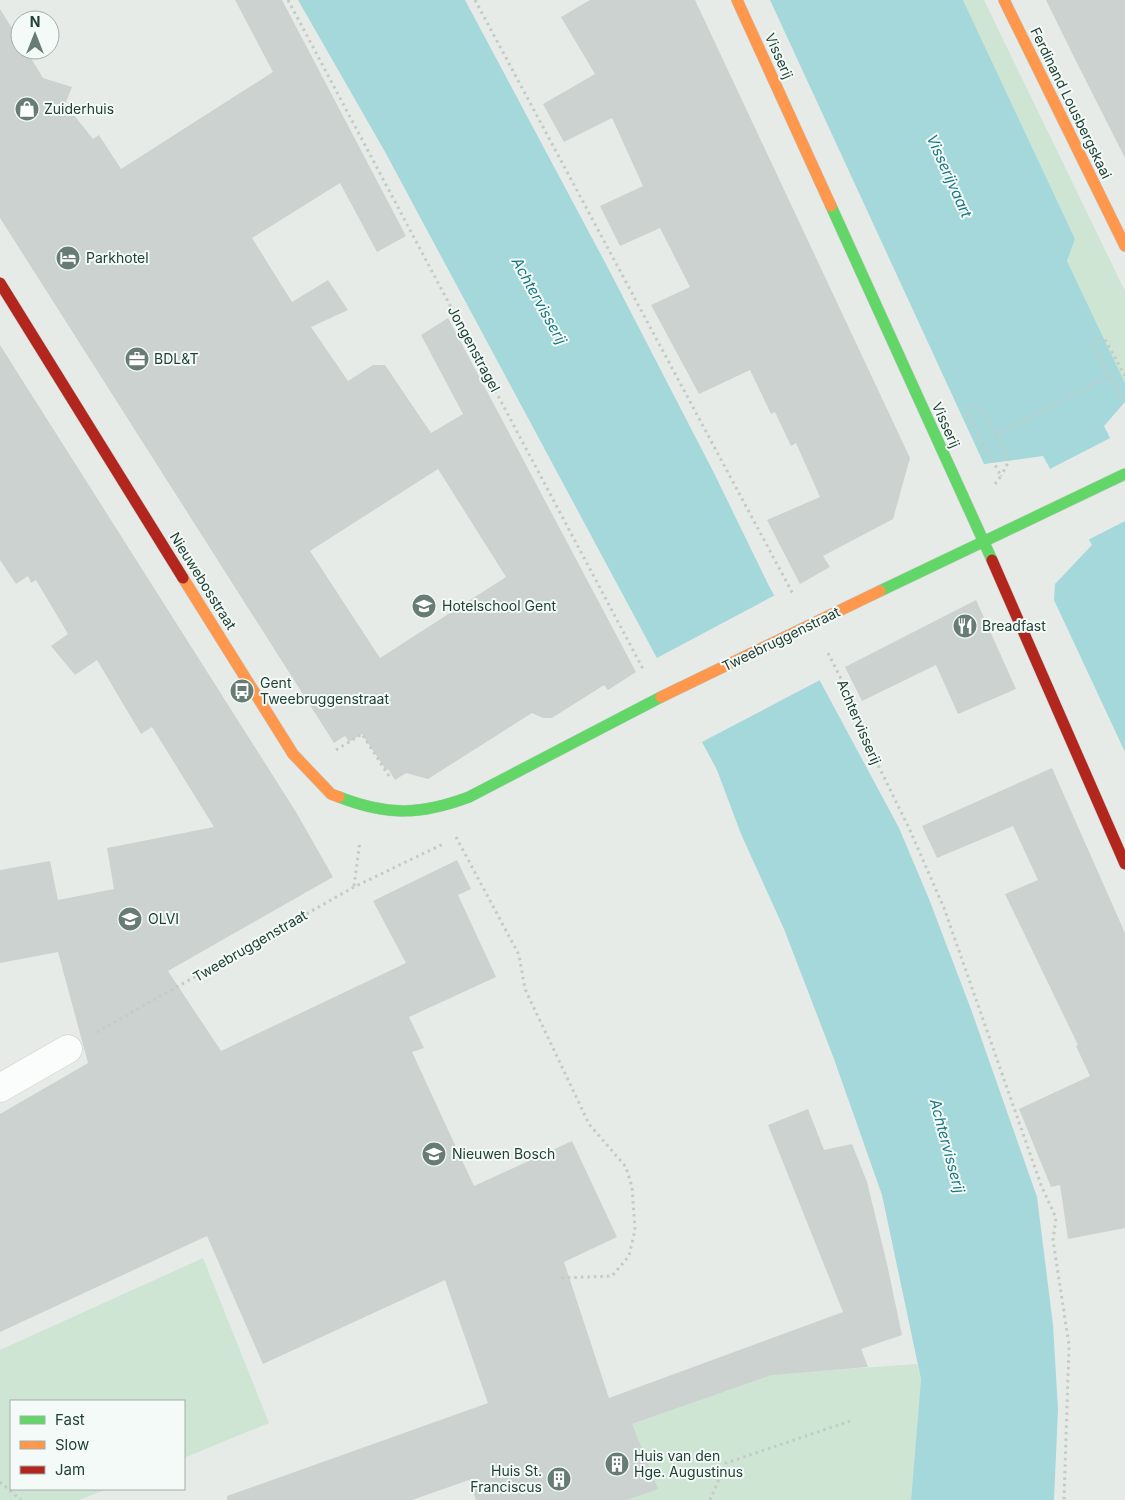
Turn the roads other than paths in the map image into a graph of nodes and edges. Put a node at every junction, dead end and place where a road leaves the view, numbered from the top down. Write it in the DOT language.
graph roads {
  1 [pos="737,0"];
  2 [pos="1004,0"];
  3 [pos="1125,246"];
  4 [pos="0,282"];
  5 [pos="1125,474"];
  6 [pos="984,543"];
  7 [pos="439,808"];
  8 [pos="1125,864"];
  9 [pos="68,1049"];
  10 [pos="0,1088"];
  1 -- 6 [label="street, Visserij"];
  2 -- 3 [label="street, Ferdinand Lousbergskaai"];
  4 -- 7 [label="street, Nieuwebosstraat"];
  5 -- 6 [label="street, Tweebruggenstraat"];
  6 -- 7 [label="street, Tweebruggenstraat"];
  6 -- 8 [label="street, Visserij"];
  9 -- 10 [label="street"];
}
